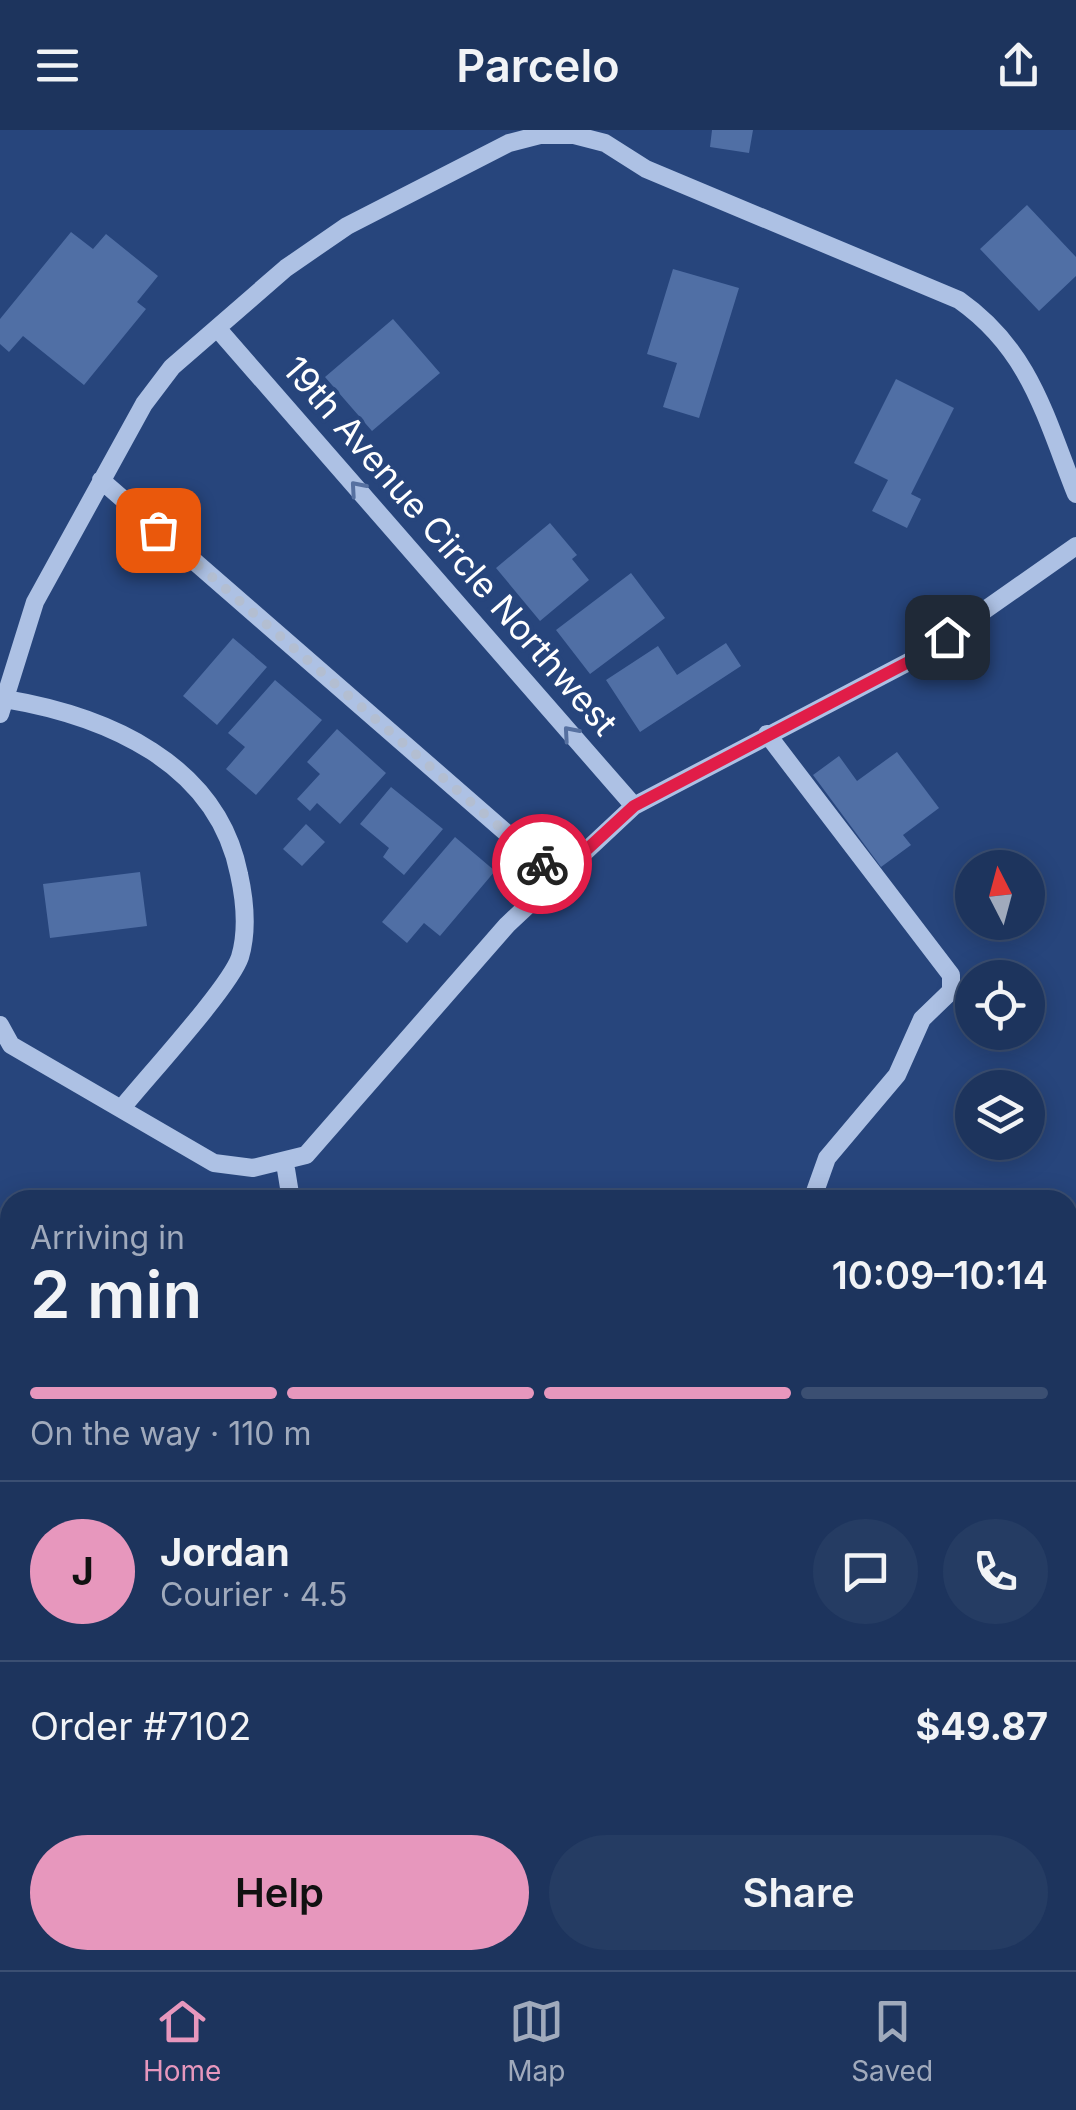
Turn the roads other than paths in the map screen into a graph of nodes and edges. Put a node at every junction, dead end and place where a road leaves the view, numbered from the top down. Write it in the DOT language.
graph roads {
  1 [pos="217,328"];
  2 [pos="102,480"];
  3 [pos="1076,494"];
  4 [pos="1076,546"];
  5 [pos="2,706"];
  6 [pos="766,734"];
  7 [pos="634,806"];
  8 [pos="557,877"];
  9 [pos="0,1025"];
  10 [pos="122,1108"];
  11 [pos="285,1163"];
  12 [pos="289,1190"];
  13 [pos="816,1190"];
  1 -- 2 [label="street"];
  1 -- 3 [label="street"];
  7 -- 1 [label="street, 19th Avenue Circle Northwest, one-way"];
  2 -- 5 [label="street"];
  2 -- 8 [label="street"];
  4 -- 6 [label="street"];
  5 -- 10 [label="street"];
  6 -- 7 [label="street"];
  6 -- 13 [label="street"];
  7 -- 8 [label="street"];
  8 -- 11 [label="street"];
  9 -- 10 [label="street"];
  10 -- 11 [label="street"];
  11 -- 12 [label="street"];
}
